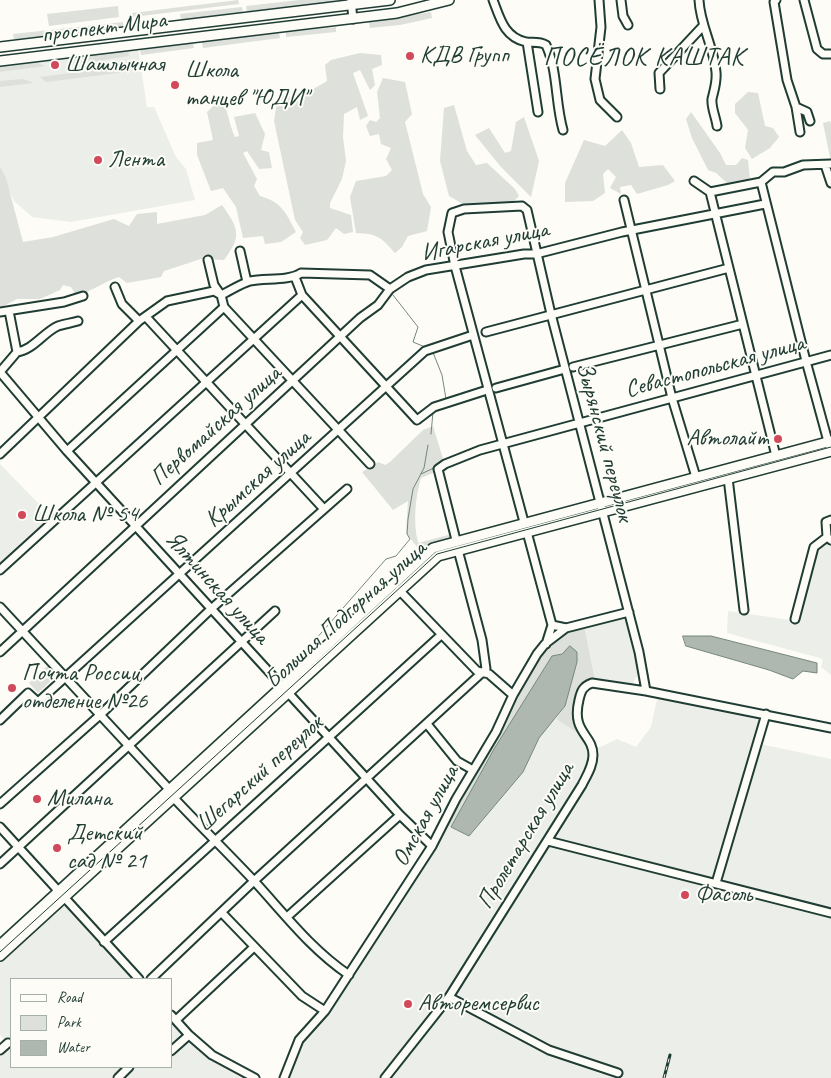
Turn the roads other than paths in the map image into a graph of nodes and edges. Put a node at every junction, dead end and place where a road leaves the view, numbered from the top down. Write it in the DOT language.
graph roads {
  1 [pos="390,0"];
  2 [pos="449,0"];
  3 [pos="493,0"];
  4 [pos="599,0"];
  5 [pos="621,0"];
  6 [pos="699,0"];
  7 [pos="776,0"];
  8 [pos="804,0"];
  9 [pos="351,2"];
  10 [pos="245,17"];
  11 [pos="352,19"];
  12 [pos="628,25"];
  13 [pos="703,26"];
  14 [pos="133,31"];
  15 [pos="247,31"];
  16 [pos="527,42"];
  17 [pos="134,44"];
  18 [pos="0,47"];
  19 [pos="831,54"];
  20 [pos="0,61"];
  21 [pos="660,89"];
  22 [pos="796,107"];
  23 [pos="538,112"];
  24 [pos="617,118"];
  25 [pos="810,121"];
  26 [pos="717,126"];
  27 [pos="563,130"];
  28 [pos="800,132"];
  29 [pos="828,164"];
  30 [pos="694,181"];
  31 [pos="761,182"];
  32 [pos="831,183"];
  33 [pos="710,192"];
  34 [pos="624,200"];
  35 [pos="766,204"];
  36 [pos="716,214"];
  37 [pos="630,231"];
  38 [pos="240,251"];
  39 [pos="536,254"];
  40 [pos="208,260"];
  41 [pos="455,266"];
  42 [pos="729,268"];
  43 [pos="294,277"];
  44 [pos="247,282"];
  45 [pos="115,287"];
  46 [pos="390,289"];
  47 [pos="644,290"];
  48 [pos="221,295"];
  49 [pos="302,295"];
  50 [pos="82,296"];
  51 [pos="224,307"];
  52 [pos="9,311"];
  53 [pos="0,312"];
  54 [pos="551,314"];
  55 [pos="143,319"];
  56 [pos="78,321"];
  57 [pos="743,324"];
  58 [pos="486,332"];
  59 [pos="474,335"];
  60 [pos="341,337"];
  61 [pos="254,340"];
  62 [pos="659,345"];
  63 [pos="177,349"];
  64 [pos="17,352"];
  65 [pos="831,354"];
  66 [pos="806,361"];
  67 [pos="569,368"];
  68 [pos="0,372"];
  69 [pos="755,375"];
  70 [pos="208,382"];
  71 [pos="293,382"];
  72 [pos="386,387"];
  73 [pos="496,388"];
  74 [pos="488,390"];
  75 [pos="672,398"];
  76 [pos="40,417"];
  77 [pos="246,424"];
  78 [pos="579,424"];
  79 [pos="338,431"];
  80 [pos="502,445"];
  81 [pos="830,446"];
  82 [pos="68,452"];
  83 [pos="0,454"];
  84 [pos="776,456"];
  85 [pos="370,464"];
  86 [pos="291,474"];
  87 [pos="696,477"];
  88 [pos="728,478"];
  89 [pos="97,483"];
  90 [pos="347,488"];
  91 [pos="601,501"];
  92 [pos="323,508"];
  93 [pos="604,512"];
  94 [pos="831,520"];
  95 [pos="524,522"];
  96 [pos="135,526"];
  97 [pos="527,532"];
  98 [pos="829,538"];
  99 [pos="457,545"];
  100 [pos="0,570"];
  101 [pos="181,574"];
  102 [pos="399,590"];
  103 [pos="0,607"];
  104 [pos="211,609"];
  105 [pos="744,610"];
  106 [pos="275,611"];
  107 [pos="629,612"];
  108 [pos="795,619"];
  109 [pos="552,625"];
  110 [pos="566,628"];
  111 [pos="22,632"];
  112 [pos="441,635"];
  113 [pos="241,642"];
  114 [pos="546,644"];
  115 [pos="0,652"];
  116 [pos="483,672"];
  117 [pos="65,678"];
  118 [pos="281,685"];
  119 [pos="646,691"];
  120 [pos="288,693"];
  121 [pos="512,695"];
  122 [pos="766,714"];
  123 [pos="100,715"];
  124 [pos="0,720"];
  125 [pos="427,724"];
  126 [pos="831,728"];
  127 [pos="330,736"];
  128 [pos="129,746"];
  129 [pos="472,770"];
  130 [pos="367,777"];
  131 [pos="171,793"];
  132 [pos="0,804"];
  133 [pos="400,815"];
  134 [pos="0,827"];
  135 [pos="214,841"];
  136 [pos="548,841"];
  137 [pos="432,846"];
  138 [pos="18,847"];
  139 [pos="0,864"];
  140 [pos="254,881"];
  141 [pos="716,883"];
  142 [pos="62,894"];
  143 [pos="222,913"];
  144 [pos="831,913"];
  145 [pos="287,917"];
  146 [pos="104,942"];
  147 [pos="0,945"];
  148 [pos="254,947"];
  149 [pos="0,956"];
  150 [pos="349,975"];
  151 [pos="138,978"];
  152 [pos="152,978"];
  153 [pos="449,998"];
  154 [pos="325,1011"];
  155 [pos="174,1017"];
  156 [pos="189,1035"];
  157 [pos="8,1043"];
  158 [pos="0,1050"];
  159 [pos="172,1050"];
  160 [pos="128,1068"];
  161 [pos="618,1073"];
  162 [pos="118,1078"];
  163 [pos="254,1078"];
  164 [pos="284,1078"];
  165 [pos="385,1078"];
  1 -- 9 [label="main road, проспект Мира"];
  2 -- 11 [label="main road, проспект Мира"];
  3 -- 16 [label="street"];
  4 -- 24 [label="street"];
  5 -- 12 [label="street"];
  6 -- 13 [label="street"];
  7 -- 22 [label="street"];
  8 -- 19 [label="street"];
  9 -- 10 [label="main road, проспект Мира"];
  9 -- 11 [label="street"];
  10 -- 14 [label="main road, проспект Мира"];
  10 -- 15 [label="main road"];
  11 -- 15 [label="main road, проспект Мира"];
  13 -- 21 [label="street"];
  13 -- 26 [label="street"];
  14 -- 17 [label="main road"];
  14 -- 18 [label="main road, проспект Мира"];
  15 -- 17 [label="main road, проспект Мира"];
  16 -- 23 [label="street"];
  16 -- 27 [label="street"];
  17 -- 20 [label="main road, проспект Мира"];
  22 -- 25 [label="street"];
  22 -- 28 [label="street"];
  29 -- 31 [label="street"];
  29 -- 32 [label="street"];
  30 -- 33 [label="street"];
  31 -- 33 [label="street"];
  31 -- 35 [label="street"];
  33 -- 36 [label="street"];
  34 -- 37 [label="street"];
  35 -- 36 [label="street, Игарская улица"];
  35 -- 66 [label="street"];
  36 -- 37 [label="street, Игарская улица"];
  36 -- 42 [label="street"];
  37 -- 39 [label="street, Игарская улица"];
  37 -- 47 [label="street"];
  38 -- 44 [label="street"];
  39 -- 41 [label="street, Игарская улица"];
  39 -- 41 [label="street, Зырянский переулок"];
  39 -- 54 [label="street, Зырянский переулок"];
  40 -- 48 [label="street"];
  41 -- 46 [label="street, Игарская улица"];
  41 -- 59 [label="street"];
  42 -- 47 [label="street"];
  42 -- 57 [label="street"];
  43 -- 44 [label="street"];
  43 -- 46 [label="street"];
  43 -- 49 [label="street"];
  44 -- 48 [label="street"];
  45 -- 55 [label="street"];
  46 -- 60 [label="street, Первомайская улица"];
  47 -- 54 [label="street"];
  47 -- 62 [label="street"];
  48 -- 51 [label="street"];
  48 -- 55 [label="street"];
  49 -- 60 [label="street"];
  49 -- 61 [label="street"];
  50 -- 52 [label="street"];
  51 -- 61 [label="street"];
  51 -- 63 [label="street"];
  52 -- 53 [label="street"];
  52 -- 64 [label="street"];
  54 -- 58 [label="street"];
  54 -- 67 [label="street, Зырянский переулок"];
  55 -- 63 [label="street"];
  55 -- 76 [label="street"];
  56 -- 64 [label="street"];
  57 -- 62 [label="street"];
  57 -- 69 [label="street"];
  59 -- 72 [label="street, Крымская улица"];
  59 -- 74 [label="street"];
  60 -- 71 [label="street, Первомайская улица"];
  60 -- 72 [label="street"];
  61 -- 70 [label="street"];
  61 -- 71 [label="street"];
  62 -- 67 [label="street"];
  62 -- 75 [label="street"];
  63 -- 70 [label="street"];
  63 -- 82 [label="street"];
  64 -- 68 [label="street"];
  65 -- 66 [label="street, Севастопольская улица"];
  66 -- 69 [label="street, Севастопольская улица"];
  66 -- 81 [label="street"];
  67 -- 73 [label="street"];
  67 -- 78 [label="street, Зырянский переулок"];
  68 -- 76 [label="street, Ялтинская улица"];
  69 -- 75 [label="street, Севастопольская улица"];
  69 -- 84 [label="street"];
  70 -- 77 [label="street"];
  70 -- 89 [label="street"];
  71 -- 77 [label="street, Первомайская улица"];
  71 -- 79 [label="street"];
  72 -- 74 [label="street"];
  72 -- 79 [label="street, Крымская улица"];
  74 -- 80 [label="street"];
  75 -- 78 [label="street, Севастопольская улица"];
  75 -- 87 [label="street"];
  76 -- 82 [label="street, Ялтинская улица"];
  76 -- 83 [label="street"];
  77 -- 86 [label="street"];
  77 -- 96 [label="street, Первомайская улица"];
  78 -- 80 [label="street, Севастопольская улица"];
  78 -- 91 [label="street, Зырянский переулок"];
  79 -- 85 [label="street"];
  79 -- 86 [label="street, Крымская улица"];
  80 -- 95 [label="street"];
  80 -- 99 [label="street, Севастопольская улица"];
  81 -- 84 [label="main road, Большая Подгорная улица"];
  81 -- 88 [label="main road, Большая Подгорная улица"];
  82 -- 89 [label="street, Ялтинская улица"];
  84 -- 87 [label="main road, Большая Подгорная улица"];
  86 -- 92 [label="street"];
  86 -- 101 [label="street, Крымская улица"];
  87 -- 91 [label="main road, Большая Подгорная улица"];
  88 -- 93 [label="main road, Большая Подгорная улица"];
  88 -- 105 [label="street"];
  89 -- 96 [label="street, Ялтинская улица"];
  89 -- 100 [label="street"];
  90 -- 92 [label="street"];
  91 -- 93 [label="street, Зырянский переулок"];
  91 -- 95 [label="main road, Большая Подгорная улица"];
  92 -- 104 [label="street"];
  93 -- 97 [label="main road, Большая Подгорная улица"];
  93 -- 107 [label="street, Зырянский переулок"];
  94 -- 98 [label="street"];
  95 -- 99 [label="main road, Большая Подгорная улица"];
  96 -- 101 [label="street, Ялтинская улица"];
  96 -- 111 [label="street, Первомайская улица"];
  97 -- 99 [label="main road, Большая Подгорная улица"];
  97 -- 109 [label="street"];
  98 -- 108 [label="street"];
  99 -- 102 [label="main road, Большая Подгорная улица"];
  99 -- 116 [label="street"];
  99 -- 118 [label="main road, Большая Подгорная улица"];
  101 -- 104 [label="street, Ялтинская улица"];
  101 -- 117 [label="street, Крымская улица"];
  102 -- 112 [label="street"];
  102 -- 120 [label="main road, Большая Подгорная улица"];
  103 -- 111 [label="street"];
  104 -- 113 [label="street, Ялтинская улица"];
  104 -- 123 [label="street"];
  106 -- 113 [label="street"];
  107 -- 110 [label="street, Омская улица"];
  107 -- 119 [label="street, Зырянский переулок"];
  109 -- 110 [label="street"];
  109 -- 114 [label="street"];
  110 -- 114 [label="street, Омская улица"];
  111 -- 115 [label="street, Первомайская улица"];
  111 -- 117 [label="street"];
  112 -- 116 [label="street"];
  112 -- 127 [label="street, Шегарский переулок"];
  113 -- 118 [label="street, Ялтинская улица"];
  113 -- 128 [label="street"];
  114 -- 121 [label="street, Омская улица"];
  116 -- 121 [label="street"];
  116 -- 125 [label="street"];
  117 -- 123 [label="street"];
  117 -- 124 [label="street, Крымская улица"];
  118 -- 120 [label="street, Ялтинская улица"];
  118 -- 131 [label="main road, Большая Подгорная улица"];
  119 -- 122 [label="street, Пролетарская улица"];
  119 -- 136 [label="street, Пролетарская улица"];
  120 -- 127 [label="street, Ялтинская улица"];
  120 -- 131 [label="main road, Большая Подгорная улица"];
  121 -- 129 [label="street, Омская улица"];
  122 -- 126 [label="street, Пролетарская улица"];
  122 -- 141 [label="street"];
  123 -- 128 [label="street"];
  123 -- 132 [label="street"];
  125 -- 129 [label="street"];
  125 -- 130 [label="street"];
  127 -- 130 [label="street, Ялтинская улица"];
  127 -- 135 [label="street, Шегарский переулок"];
  128 -- 131 [label="street"];
  128 -- 138 [label="street"];
  129 -- 137 [label="street, Омская улица"];
  130 -- 133 [label="street, Ялтинская улица"];
  130 -- 140 [label="street"];
  131 -- 135 [label="street"];
  131 -- 142 [label="main road, Большая Подгорная улица"];
  133 -- 137 [label="street, Ялтинская улица"];
  133 -- 145 [label="street"];
  134 -- 138 [label="street"];
  135 -- 140 [label="street"];
  135 -- 146 [label="street, Шегарский переулок"];
  136 -- 141 [label="street"];
  136 -- 153 [label="street, Пролетарская улица"];
  137 -- 150 [label="street, Омская улица"];
  138 -- 139 [label="street"];
  138 -- 142 [label="street"];
  140 -- 143 [label="street"];
  140 -- 145 [label="street"];
  141 -- 144 [label="street"];
  142 -- 146 [label="street"];
  142 -- 147 [label="main road, Большая Подгорная улица"];
  142 -- 149 [label="main road, Большая Подгорная улица"];
  143 -- 148 [label="street"];
  143 -- 152 [label="street"];
  145 -- 150 [label="street"];
  146 -- 151 [label="street"];
  148 -- 154 [label="street"];
  148 -- 155 [label="street"];
  150 -- 154 [label="street, Омская улица"];
  153 -- 161 [label="street"];
  153 -- 165 [label="street, Пролетарская улица"];
  154 -- 164 [label="street, Омская улица"];
  155 -- 156 [label="street"];
  156 -- 159 [label="street"];
  156 -- 163 [label="street"];
  157 -- 158 [label="street"];
  160 -- 162 [label="street"];
}
